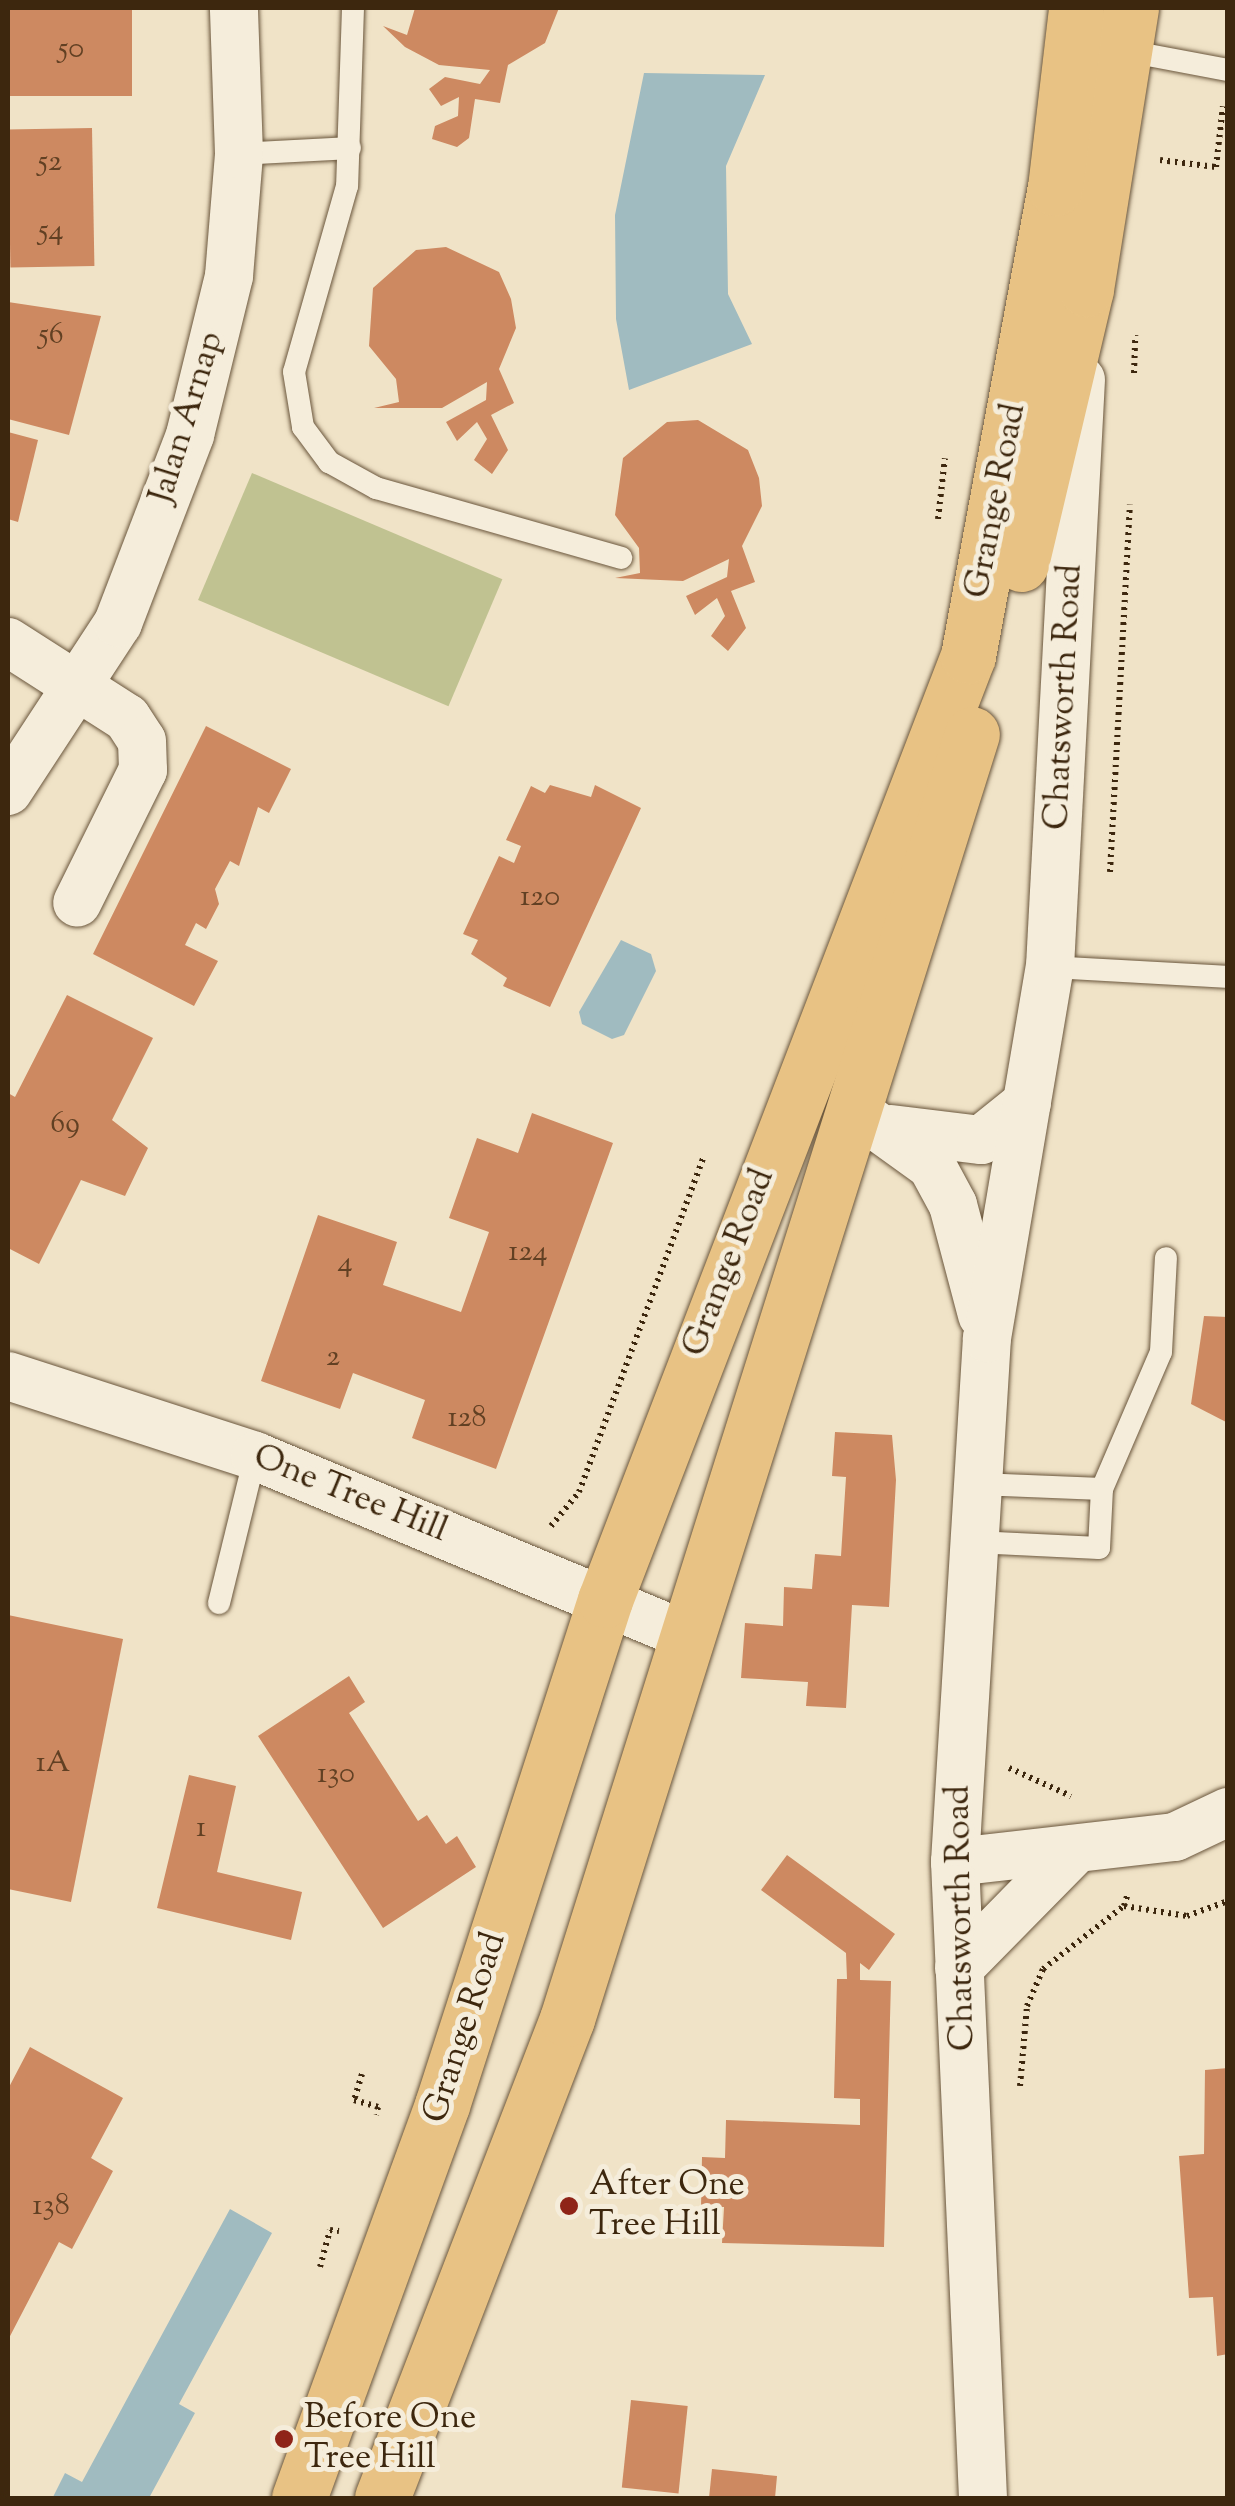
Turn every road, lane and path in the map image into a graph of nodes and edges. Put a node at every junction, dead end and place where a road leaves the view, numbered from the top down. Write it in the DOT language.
graph roads {
  1 [pos="234,8"];
  2 [pos="353,8"];
  3 [pos="1076,8"];
  4 [pos="1129,29"];
  5 [pos="1227,70"];
  6 [pos="350,148"];
  7 [pos="239,154"];
  8 [pos="1141,157"];
  9 [pos="1086,289"];
  10 [pos="1136,314"];
  11 [pos="1134,392"];
  12 [pos="1130,490"];
  13 [pos="620,558"];
  14 [pos="8,642"];
  15 [pos="78,685"];
  16 [pos="8,791"];
  17 [pos="76,903"];
  18 [pos="1050,967"];
  19 [pos="1098,967"];
  20 [pos="1228,977"];
  21 [pos="1027,1103"];
  22 [pos="874,1121"];
  23 [pos="704,1155"];
  24 [pos="1166,1258"];
  25 [pos="987,1338"];
  26 [pos="8,1376"];
  27 [pos="255,1456"];
  28 [pos="978,1484"];
  29 [pos="1102,1489"];
  30 [pos="544,1534"];
  31 [pos="975,1542"];
  32 [pos="604,1600"];
  33 [pos="220,1603"];
  34 [pos="684,1635"];
  35 [pos="1228,1812"];
  36 [pos="1175,1837"];
  37 [pos="1228,1848"];
  38 [pos="1076,1849"];
  39 [pos="955,1862"];
  40 [pos="1132,1880"];
  41 [pos="1228,1900"];
  42 [pos="1124,1906"];
  43 [pos="959,1968"];
  44 [pos="1019,2097"];
  45 [pos="299,2498"];
  46 [pos="382,2498"];
  47 [pos="982,2498"];
  1 -- 7 [label="street, Jalan Arnap"];
  2 -- 6 [label="lane"];
  3 -- 32 [label="main road, Grange Road"];
  4 -- 5 [label="lane"];
  4 -- 9 [label="main road, Grange Road"];
  5 -- 8 [label="path"];
  6 -- 7 [label="lane"];
  6 -- 13 [label="lane"];
  7 -- 15 [label="street, Jalan Arnap"];
  9 -- 18 [label="street, Chatsworth Road"];
  9 -- 22 [label="main road, Grange Road"];
  10 -- 11 [label="path"];
  12 -- 19 [label="path"];
  14 -- 15 [label="street"];
  15 -- 16 [label="street, Jalan Arnap"];
  15 -- 17 [label="street"];
  18 -- 19 [label="lane"];
  18 -- 21 [label="street, Chatsworth Road"];
  19 -- 20 [label="lane"];
  21 -- 22 [label="street"];
  21 -- 25 [label="street, Chatsworth Road"];
  22 -- 25 [label="street, Chatsworth Road"];
  22 -- 34 [label="main road, Grange Road"];
  23 -- 30 [label="path"];
  24 -- 29 [label="lane"];
  25 -- 28 [label="street, Chatsworth Road"];
  26 -- 27 [label="street, One Tree Hill"];
  27 -- 32 [label="street, One Tree Hill"];
  27 -- 33 [label="lane"];
  28 -- 29 [label="lane"];
  28 -- 31 [label="street, Chatsworth Road"];
  29 -- 31 [label="lane"];
  31 -- 39 [label="street, Chatsworth Road"];
  32 -- 34 [label="street, One Tree Hill"];
  32 -- 45 [label="main road, Grange Road"];
  34 -- 46 [label="main road, Grange Road"];
  35 -- 36 [label="street"];
  36 -- 37 [label="street"];
  36 -- 38 [label="street"];
  38 -- 39 [label="street"];
  38 -- 43 [label="street"];
  39 -- 43 [label="street, Chatsworth Road"];
  40 -- 42 [label="path"];
  41 -- 42 [label="path"];
  42 -- 44 [label="path"];
  43 -- 47 [label="street, Chatsworth Road"];
}
